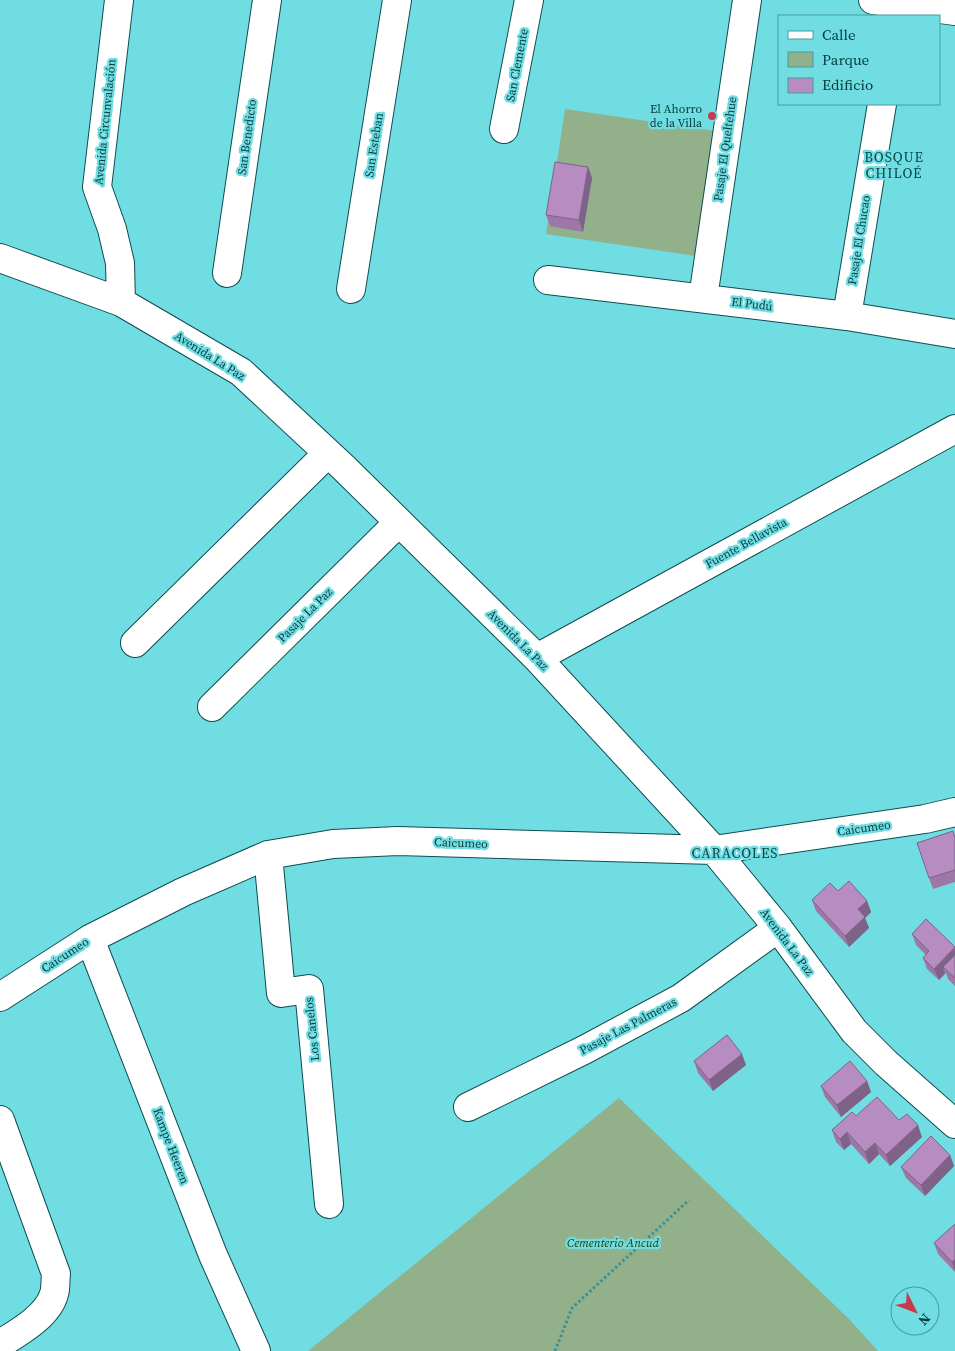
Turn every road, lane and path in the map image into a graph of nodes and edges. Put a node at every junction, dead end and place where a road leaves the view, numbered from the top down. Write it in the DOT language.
graph roads {
  1 [pos="119,0"];
  2 [pos="267,0"];
  3 [pos="397,0"];
  4 [pos="530,0"];
  5 [pos="747,0"];
  6 [pos="889,7"];
  7 [pos="955,11"];
  8 [pos="882,105"];
  9 [pos="504,129"];
  10 [pos="0,258"];
  11 [pos="227,273"];
  12 [pos="548,280"];
  13 [pos="351,289"];
  14 [pos="703,298"];
  15 [pos="121,302"];
  16 [pos="847,316"];
  17 [pos="955,334"];
  18 [pos="955,429"];
  19 [pos="328,453"];
  20 [pos="399,522"];
  21 [pos="135,643"];
  22 [pos="537,658"];
  23 [pos="212,707"];
  24 [pos="955,812"];
  25 [pos="714,850"];
  26 [pos="268,855"];
  27 [pos="778,928"];
  28 [pos="90,939"];
  29 [pos="0,997"];
  30 [pos="468,1107"];
  31 [pos="0,1120"];
  32 [pos="955,1124"];
  33 [pos="689,1200"];
  34 [pos="329,1204"];
  35 [pos="0,1344"];
  36 [pos="256,1351"];
  37 [pos="555,1351"];
  1 -- 15 [label="street, Avenida Circunvalación"];
  2 -- 11 [label="street, San Benedicto"];
  3 -- 13 [label="street, San Esteban"];
  4 -- 9 [label="street, San Clemente"];
  5 -- 14 [label="street, Pasaje El Queltehue"];
  6 -- 7 [label="street"];
  8 -- 16 [label="street, Pasaje El Chucao"];
  10 -- 15 [label="street, Avenida La Paz"];
  12 -- 14 [label="street, El Pudú"];
  14 -- 16 [label="street, El Pudú"];
  15 -- 19 [label="street, Avenida La Paz"];
  16 -- 17 [label="street, El Pudú"];
  18 -- 22 [label="street, Fuente Bellavista"];
  19 -- 20 [label="street, Avenida La Paz"];
  19 -- 21 [label="street"];
  20 -- 22 [label="street, Avenida La Paz"];
  20 -- 23 [label="street, Pasaje La Paz"];
  22 -- 25 [label="street, Avenida La Paz"];
  24 -- 25 [label="street, Caicumeo"];
  25 -- 26 [label="street, Caicumeo"];
  25 -- 27 [label="street, Avenida La Paz"];
  26 -- 28 [label="street, Caicumeo"];
  26 -- 34 [label="street, Los Canelos"];
  27 -- 30 [label="street, Pasaje Las Palmeras"];
  27 -- 32 [label="street, Avenida La Paz"];
  28 -- 29 [label="street, Caicumeo"];
  28 -- 36 [label="street, Kampe Heeren"];
  31 -- 35 [label="street"];
  33 -- 37 [label="path"];
}
